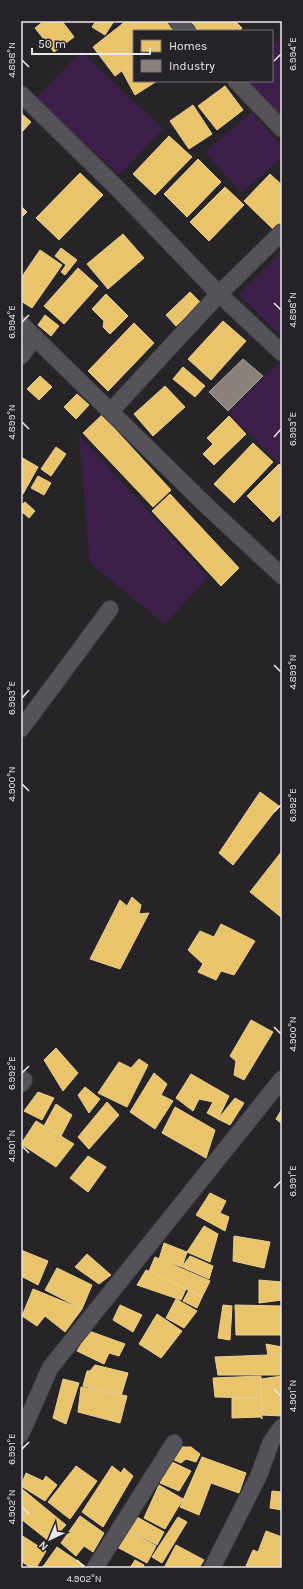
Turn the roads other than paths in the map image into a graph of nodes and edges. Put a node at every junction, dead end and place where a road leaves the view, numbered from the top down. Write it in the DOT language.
graph roads {
  1 [pos="177,21"];
  2 [pos="186,30"];
  3 [pos="237,82"];
  4 [pos="21,94"];
  5 [pos="282,129"];
  6 [pos="282,232"];
  7 [pos="219,294"];
  8 [pos="21,324"];
  9 [pos="35,337"];
  10 [pos="282,353"];
  11 [pos="21,356"];
  12 [pos="111,411"];
  13 [pos="282,576"];
  14 [pos="110,609"];
  15 [pos="21,728"];
  16 [pos="282,1079"];
  17 [pos="281,1430"];
  18 [pos="21,1434"];
  19 [pos="174,1443"];
  20 [pos="95,1568"];
  21 [pos="212,1568"];
  1 -- 2 [label="street"];
  3 -- 5 [label="street"];
  4 -- 7 [label="street"];
  6 -- 7 [label="street"];
  7 -- 10 [label="street"];
  7 -- 12 [label="street"];
  8 -- 9 [label="street"];
  9 -- 11 [label="street"];
  9 -- 12 [label="street"];
  12 -- 13 [label="street"];
  14 -- 15 [label="street"];
  16 -- 18 [label="street"];
  17 -- 21 [label="street"];
  19 -- 20 [label="street"];
}
